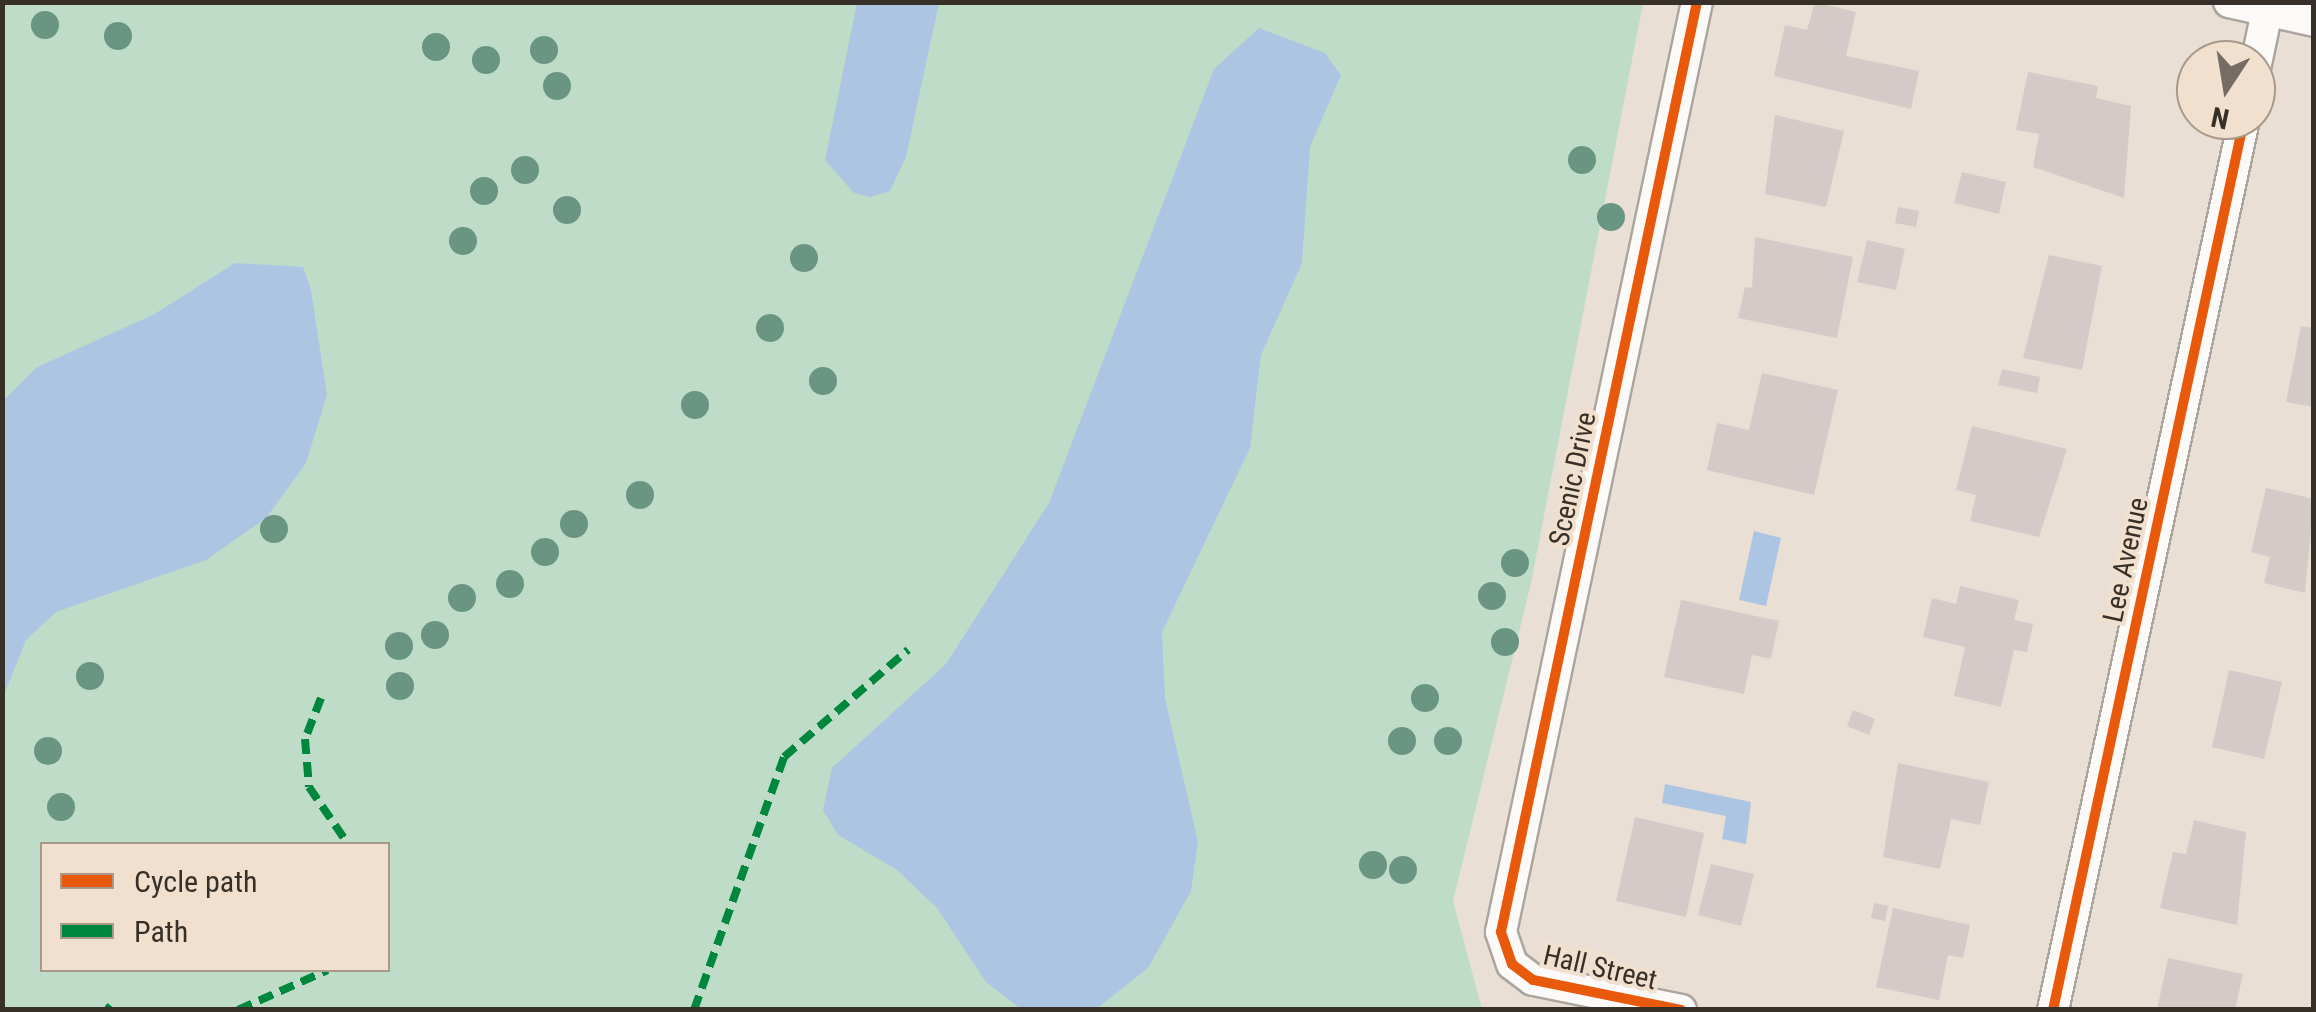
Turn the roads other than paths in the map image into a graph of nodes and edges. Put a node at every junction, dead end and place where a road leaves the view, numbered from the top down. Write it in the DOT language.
graph roads {
  1 [pos="1697,2"];
  2 [pos="2229,2"];
  3 [pos="2268,7"];
  4 [pos="2314,22"];
  5 [pos="2261,40"];
  6 [pos="2240,140"];
  7 [pos="1512,964"];
  8 [pos="1680,1010"];
  9 [pos="2053,1010"];
  1 -- 7 [label="street, Scenic Drive"];
  2 -- 3 [label="street"];
  3 -- 4 [label="street"];
  3 -- 5 [label="street"];
  6 -- 9 [label="street, Lee Avenue"];
  7 -- 8 [label="street, Hall Street"];
}
